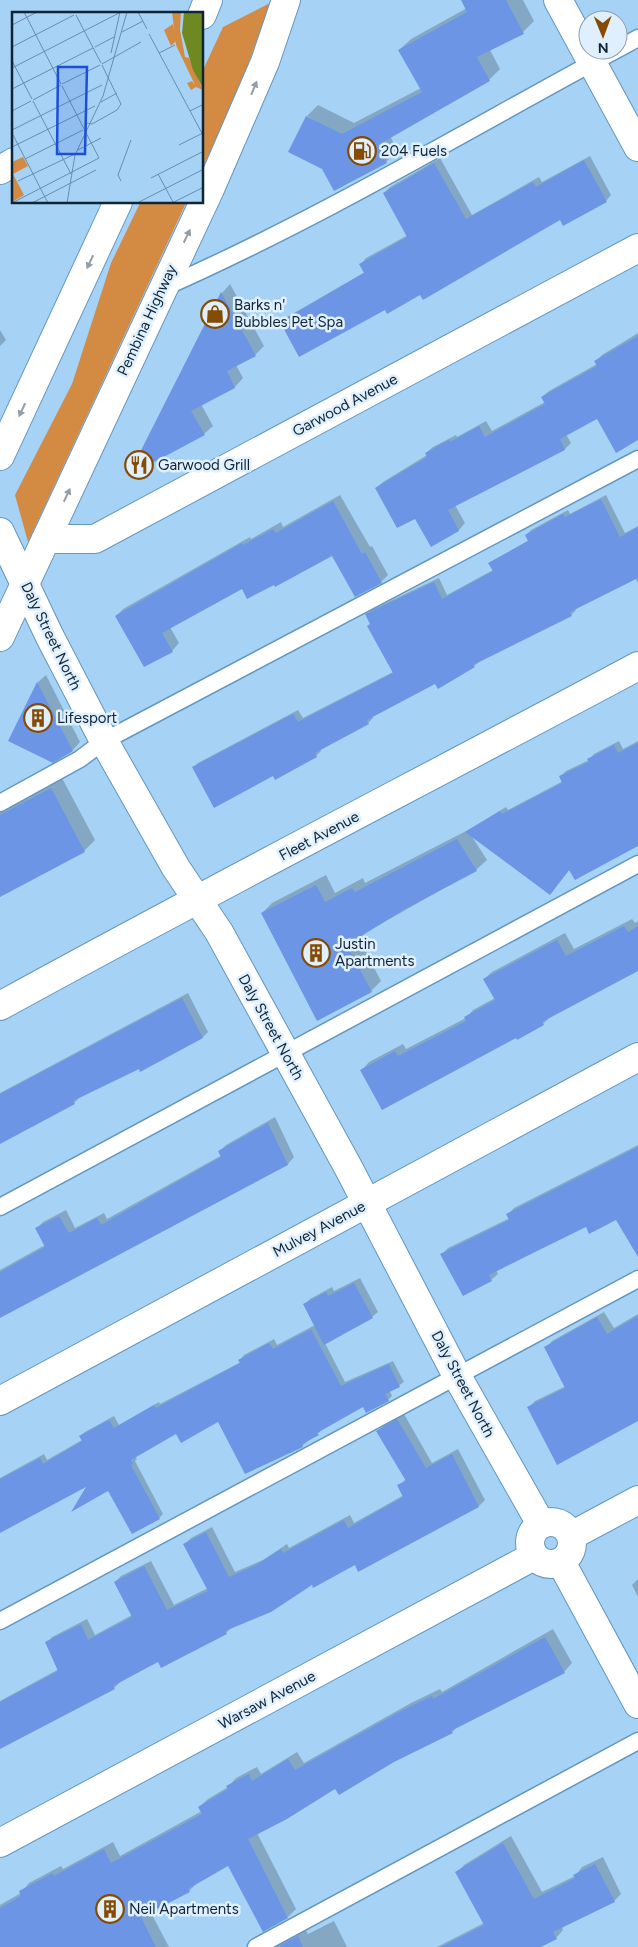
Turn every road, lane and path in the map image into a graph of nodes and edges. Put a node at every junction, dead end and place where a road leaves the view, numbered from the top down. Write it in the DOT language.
graph roads {
  1 [pos="208,0"];
  2 [pos="286,0"];
  3 [pos="558,0"];
  4 [pos="203,12"];
  5 [pos="598,60"];
  6 [pos="592,63"];
  7 [pos="638,147"];
  8 [pos="12,163"];
  9 [pos="0,170"];
  10 [pos="204,198"];
  11 [pos="201,204"];
  12 [pos="109,210"];
  13 [pos="638,248"];
  14 [pos="161,289"];
  15 [pos="0,456"];
  16 [pos="638,460"];
  17 [pos="0,532"];
  18 [pos="46,539"];
  19 [pos="25,585"];
  20 [pos="0,637"];
  21 [pos="638,666"];
  22 [pos="104,741"];
  23 [pos="0,803"];
  24 [pos="638,864"];
  25 [pos="198,900"];
  26 [pos="0,1006"];
  27 [pos="286,1054"];
  28 [pos="638,1057"];
  29 [pos="367,1203"];
  30 [pos="0,1207"];
  31 [pos="638,1280"];
  32 [pos="457,1376"];
  33 [pos="0,1401"];
  34 [pos="638,1500"];
  35 [pos="541,1524"];
  36 [pos="571,1536"];
  37 [pos="534,1556"];
  38 [pos="561,1562"];
  39 [pos="0,1621"];
  40 [pos="638,1704"];
  41 [pos="638,1741"];
  42 [pos="0,1843"];
  43 [pos="256,1947"];
  1 -- 4 [label="street"];
  10 -- 2 [label="street, Pembina Highway, one-way"];
  3 -- 6 [label="street"];
  5 -- 6 [label="lane"];
  6 -- 7 [label="street"];
  6 -- 14 [label="lane"];
  8 -- 9 [label="street"];
  14 -- 11 [label="street, Pembina Highway, one-way"];
  12 -- 15 [label="street, one-way"];
  13 -- 18 [label="street, Garwood Avenue"];
  18 -- 14 [label="street, Pembina Highway, one-way"];
  16 -- 22 [label="lane"];
  17 -- 19 [label="street, Daly Street North"];
  18 -- 19 [label="street, Pembina Highway"];
  19 -- 20 [label="street, Pembina Highway"];
  19 -- 22 [label="street, Daly Street North"];
  21 -- 25 [label="street, Fleet Avenue"];
  22 -- 23 [label="lane"];
  22 -- 25 [label="street, Daly Street North"];
  24 -- 27 [label="lane"];
  25 -- 26 [label="street, Fleet Avenue"];
  25 -- 27 [label="street, Daly Street North"];
  27 -- 29 [label="street, Daly Street North"];
  27 -- 30 [label="lane"];
  28 -- 29 [label="street, Mulvey Avenue"];
  29 -- 32 [label="street, Daly Street North"];
  29 -- 33 [label="street, Mulvey Avenue"];
  31 -- 32 [label="lane"];
  32 -- 35 [label="street, Daly Street North"];
  32 -- 39 [label="lane"];
  34 -- 36 [label="street"];
  35 -- 36 [label="street"];
  35 -- 37 [label="street"];
  36 -- 38 [label="street"];
  37 -- 38 [label="street"];
  37 -- 42 [label="street, Warsaw Avenue"];
  38 -- 40 [label="street"];
  41 -- 43 [label="lane"];
}
